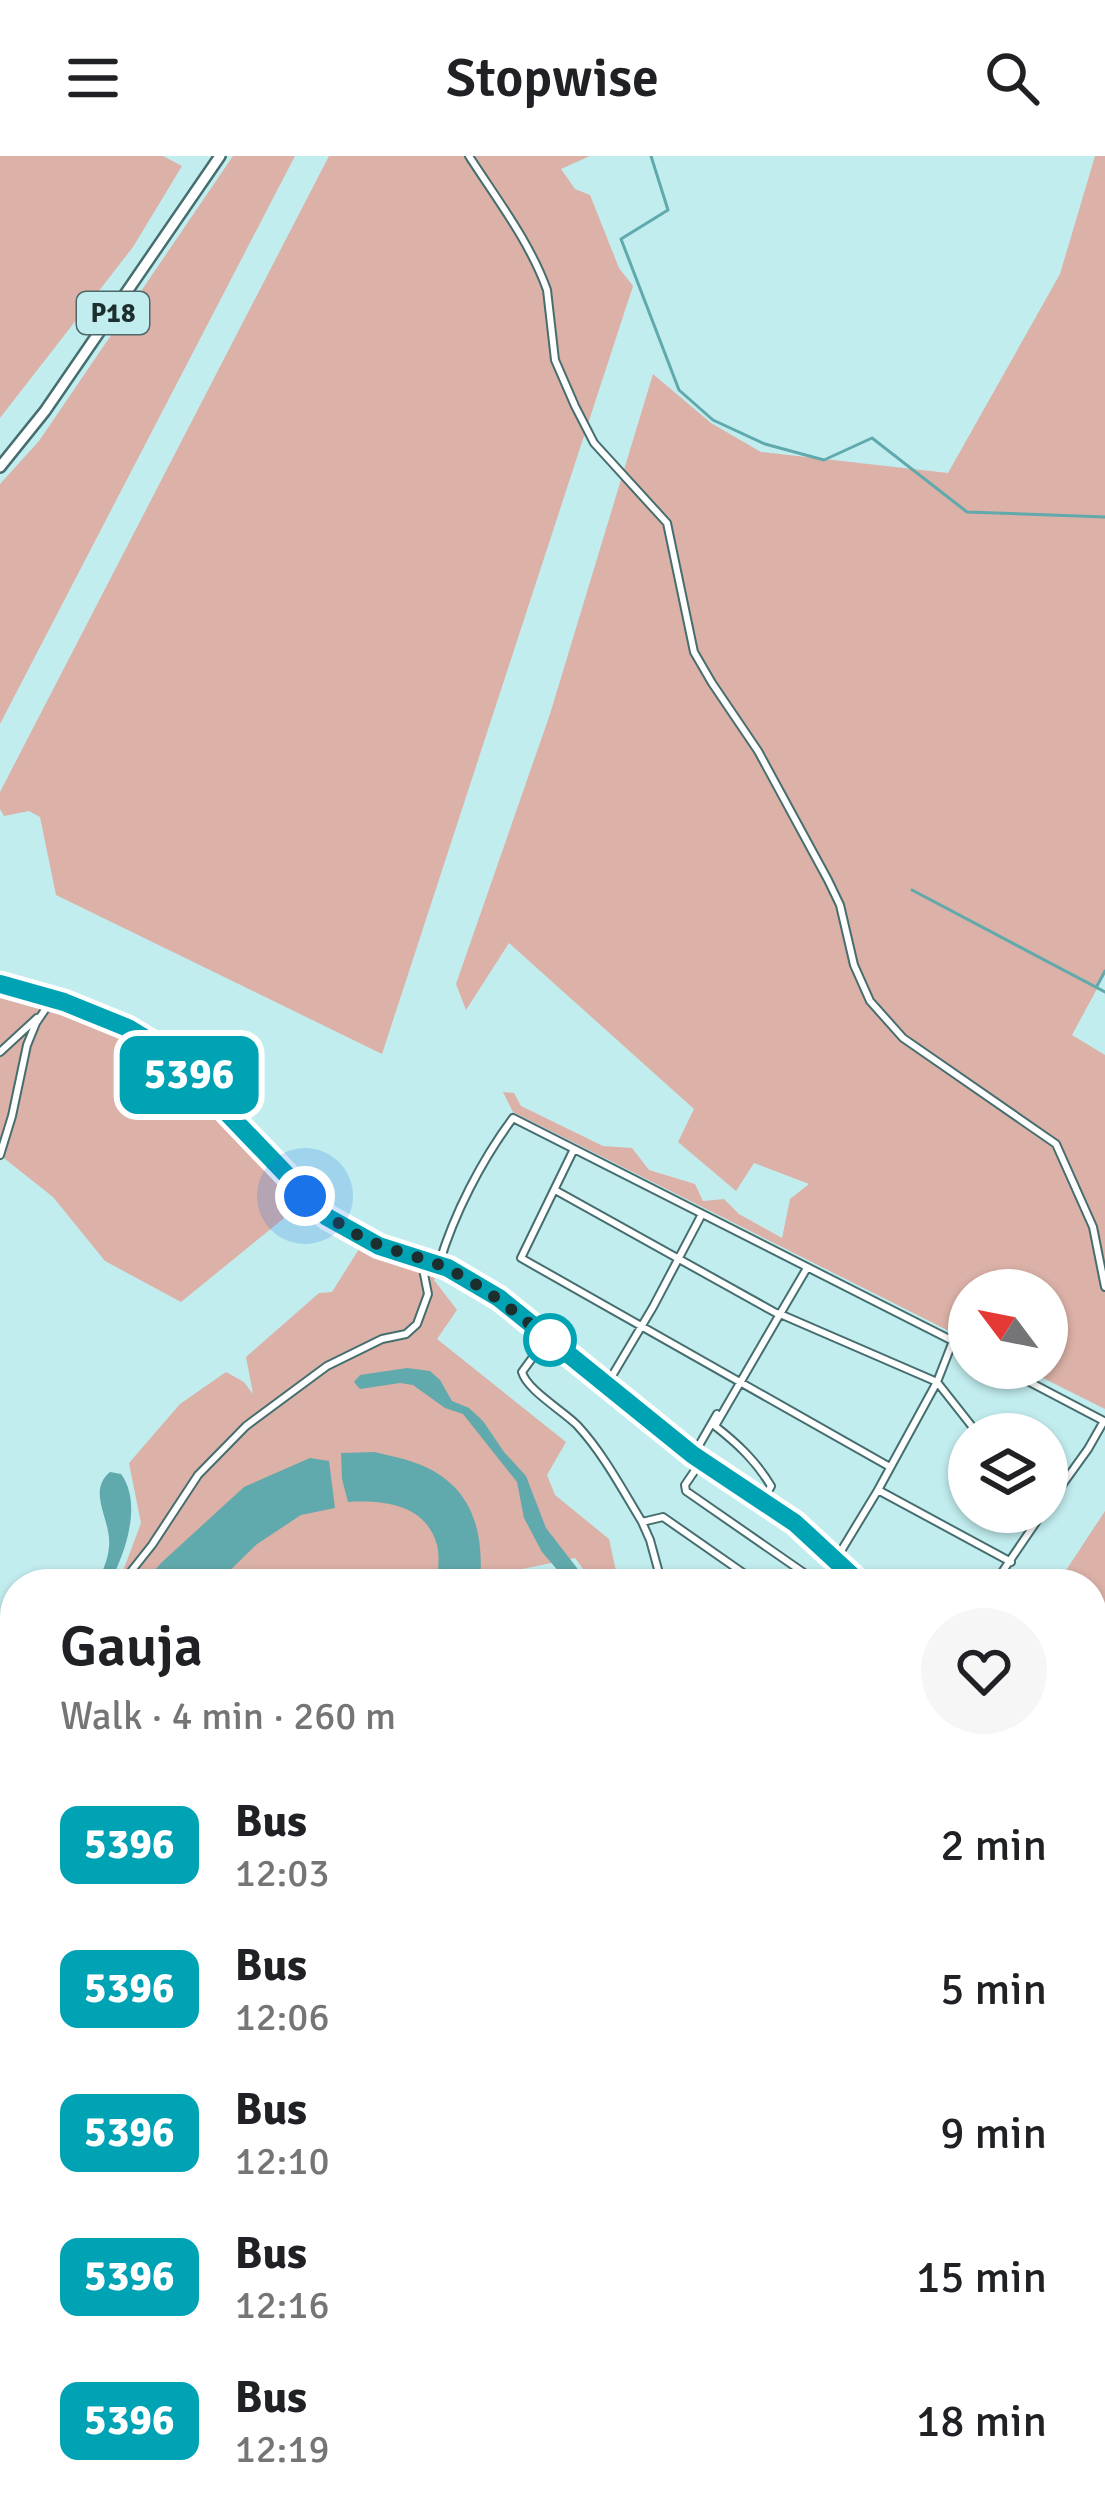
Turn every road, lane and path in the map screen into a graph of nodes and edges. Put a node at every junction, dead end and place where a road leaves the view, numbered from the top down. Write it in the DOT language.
graph roads {
  1 [pos="220,156"];
  2 [pos="469,156"];
  3 [pos="0,467"];
  4 [pos="0,984"];
  5 [pos="53,998"];
  6 [pos="43,1012"];
  7 [pos="0,1052"];
  8 [pos="574,1150"];
  9 [pos="0,1155"];
  10 [pos="555,1190"];
  11 [pos="702,1214"];
  12 [pos="421,1259"];
  13 [pos="677,1260"];
  14 [pos="439,1264"];
  15 [pos="805,1267"];
  16 [pos="1105,1287"];
  17 [pos="778,1314"];
  18 [pos="642,1326"];
  19 [pos="548,1338"];
  20 [pos="948,1339"];
  21 [pos="948,1352"];
  22 [pos="739,1382"];
  23 [pos="937,1382"];
  24 [pos="606,1386"];
  25 [pos="1044,1389"];
  26 [pos="963,1413"];
  27 [pos="693,1455"];
  28 [pos="702,1460"];
  29 [pos="890,1467"];
  30 [pos="1068,1474"];
  31 [pos="878,1490"];
  32 [pos="762,1502"];
  33 [pos="641,1522"];
  34 [pos="1030,1533"];
  35 [pos="836,1559"];
  36 [pos="1011,1562"];
  37 [pos="133,1569"];
  38 [pos="658,1569"];
  39 [pos="738,1569"];
  40 [pos="798,1569"];
  41 [pos="830,1569"];
  42 [pos="846,1569"];
  43 [pos="1006,1569"];
  1 -- 3 [label="main road, P18"];
  2 -- 16 [label="street"];
  4 -- 5 [label="street"];
  5 -- 6 [label="street"];
  5 -- 12 [label="street"];
  6 -- 7 [label="street"];
  6 -- 9 [label="street"];
  8 -- 10 [label="street"];
  8 -- 11 [label="street"];
  8 -- 14 [label="street"];
  10 -- 13 [label="street"];
  10 -- 18 [label="street"];
  11 -- 13 [label="street"];
  11 -- 15 [label="street"];
  12 -- 14 [label="street"];
  12 -- 37 [label="street"];
  13 -- 17 [label="street"];
  13 -- 18 [label="street"];
  14 -- 19 [label="street"];
  15 -- 17 [label="street"];
  15 -- 20 [label="street"];
  17 -- 22 [label="street"];
  17 -- 23 [label="street"];
  18 -- 22 [label="street"];
  18 -- 24 [label="street"];
  19 -- 24 [label="street"];
  19 -- 33 [label="street"];
  21 -- 23 [label="street"];
  22 -- 27 [label="street"];
  22 -- 29 [label="street"];
  22 -- 32 [label="street"];
  23 -- 26 [label="street"];
  23 -- 29 [label="street"];
  24 -- 27 [label="street"];
  25 -- 30 [label="street"];
  27 -- 28 [label="street"];
  28 -- 32 [label="street"];
  28 -- 40 [label="street"];
  29 -- 31 [label="street"];
  31 -- 35 [label="street"];
  31 -- 36 [label="street"];
  32 -- 35 [label="street"];
  33 -- 38 [label="street"];
  33 -- 39 [label="street"];
  34 -- 36 [label="street"];
  35 -- 41 [label="street"];
  35 -- 42 [label="street"];
  36 -- 43 [label="street"];
}
